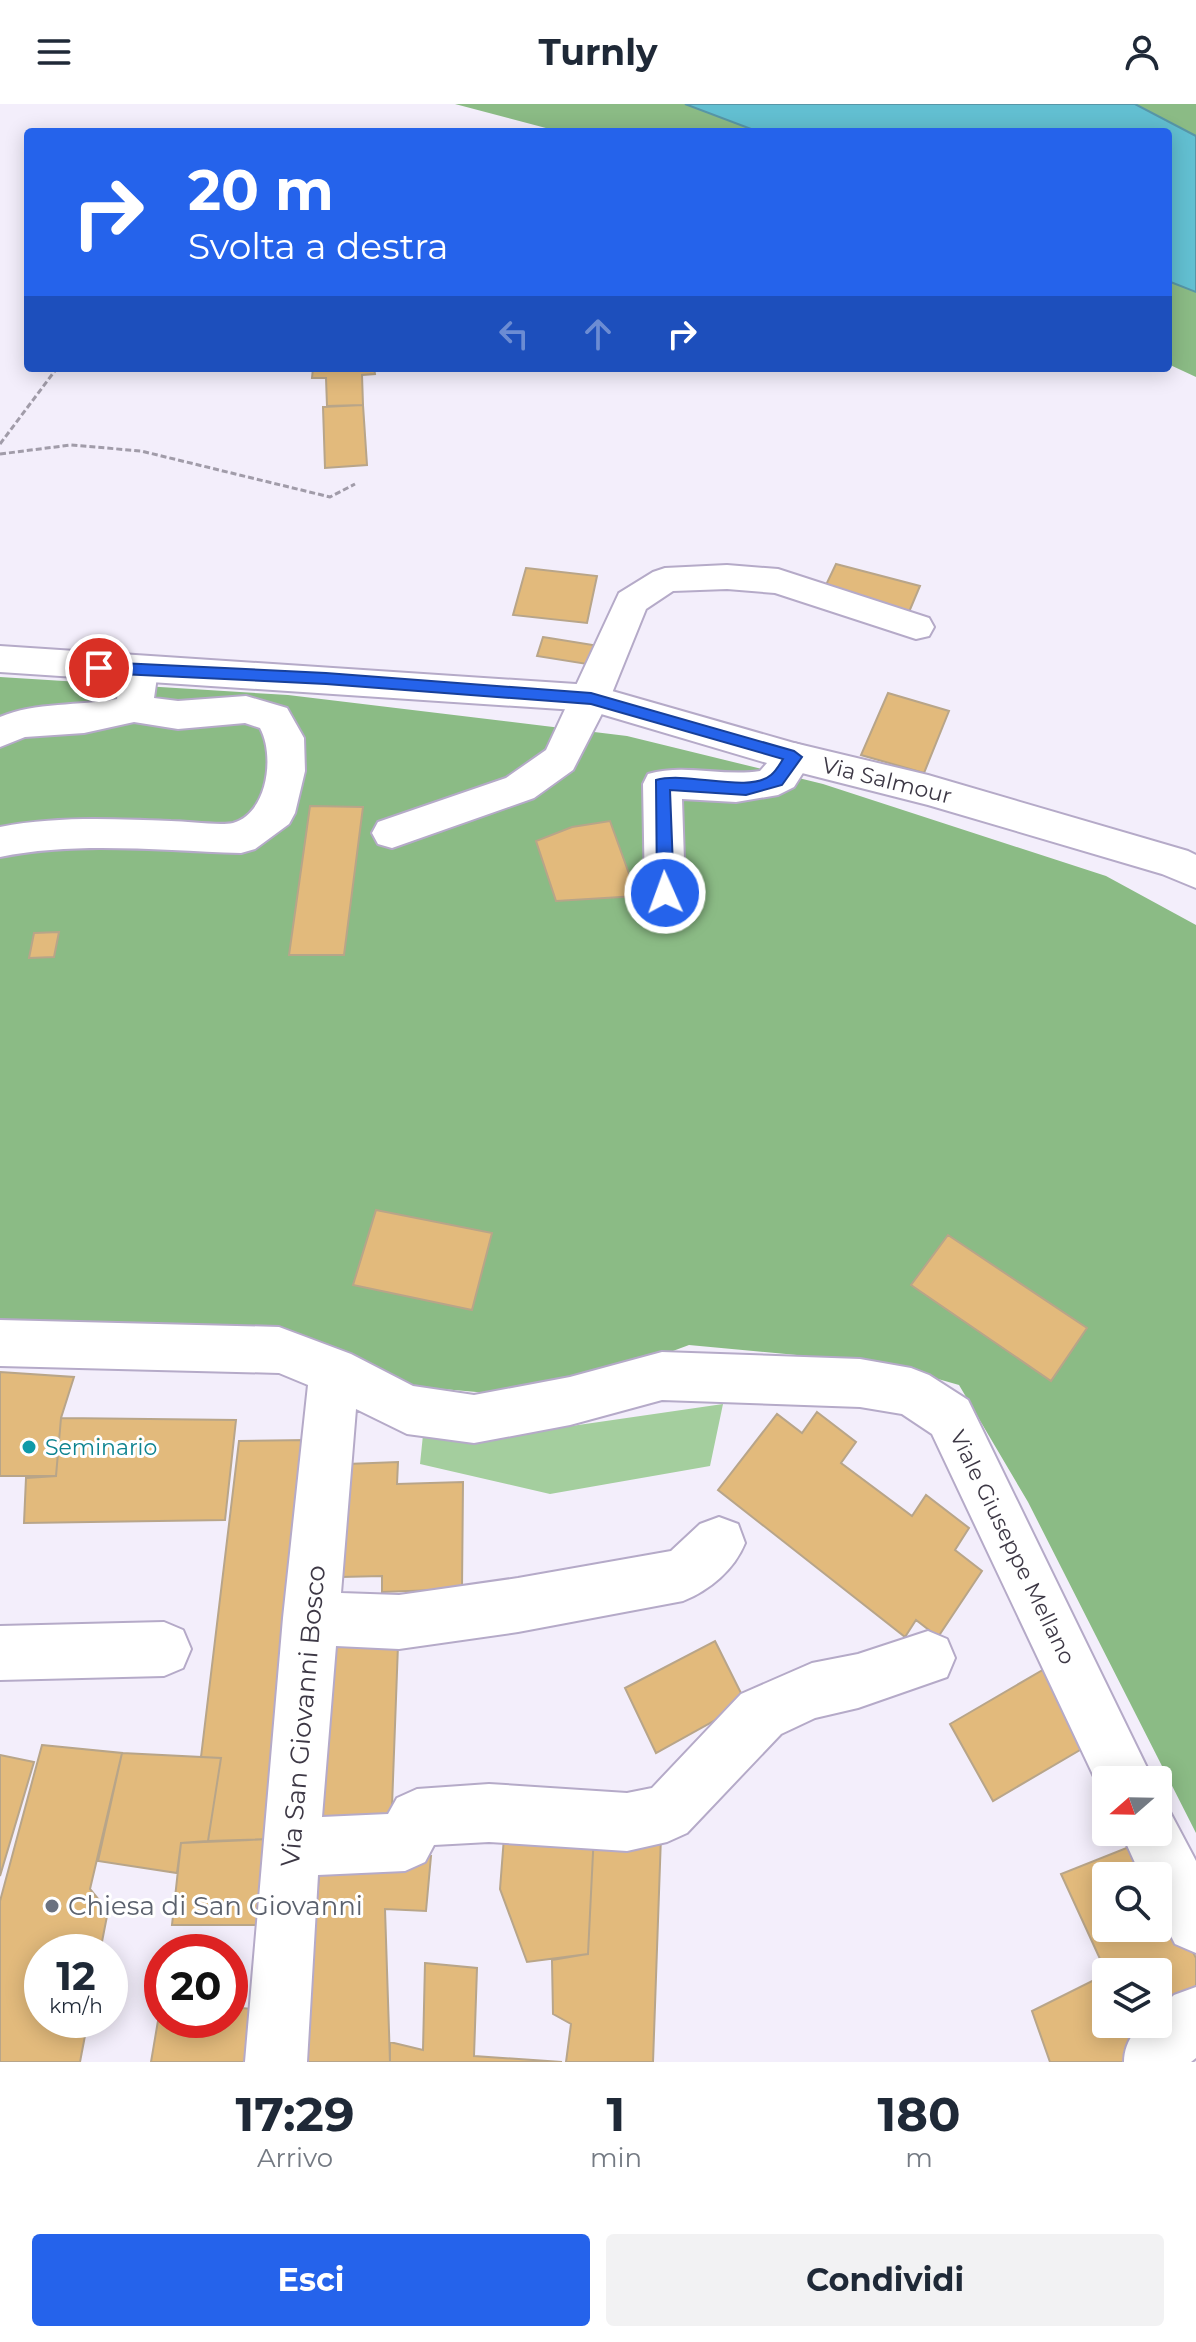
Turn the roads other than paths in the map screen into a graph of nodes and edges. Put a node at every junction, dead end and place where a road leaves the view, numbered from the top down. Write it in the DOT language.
graph roads {
  1 [pos="916,627"];
  2 [pos="0,659"];
  3 [pos="140,670"];
  4 [pos="591,698"];
  5 [pos="134,709"];
  6 [pos="0,733"];
  7 [pos="794,757"];
  8 [pos="392,833"];
  9 [pos="0,842"];
  10 [pos="1196,872"];
  11 [pos="665,893"];
  12 [pos="0,1343"];
  13 [pos="334,1371"];
  14 [pos="719,1543"];
  15 [pos="310,1618"];
  16 [pos="164,1649"];
  17 [pos="0,1653"];
  18 [pos="928,1658"];
  19 [pos="1118,1766"];
  20 [pos="1157,1846"];
  21 [pos="291,1848"];
  22 [pos="1196,1923"];
  23 [pos="1196,2017"];
  24 [pos="276,2062"];
  25 [pos="1155,2062"];
  1 -- 4 [label="street"];
  2 -- 3 [label="street, Via Salmour"];
  3 -- 4 [label="street, Via Salmour"];
  3 -- 5 [label="street"];
  4 -- 7 [label="street, Via Salmour"];
  4 -- 8 [label="street"];
  5 -- 6 [label="street"];
  5 -- 9 [label="street"];
  7 -- 10 [label="street, Via Salmour"];
  7 -- 11 [label="street"];
  12 -- 13 [label="street, Viale Giuseppe Mellano"];
  13 -- 15 [label="street, Via San Giovanni Bosco"];
  13 -- 19 [label="street, Viale Giuseppe Mellano"];
  14 -- 15 [label="street"];
  15 -- 21 [label="street, Via San Giovanni Bosco"];
  16 -- 17 [label="street"];
  18 -- 21 [label="street"];
  20 -- 22 [label="street"];
  21 -- 24 [label="street, Via San Giovanni Bosco"];
  23 -- 25 [label="street"];
}
